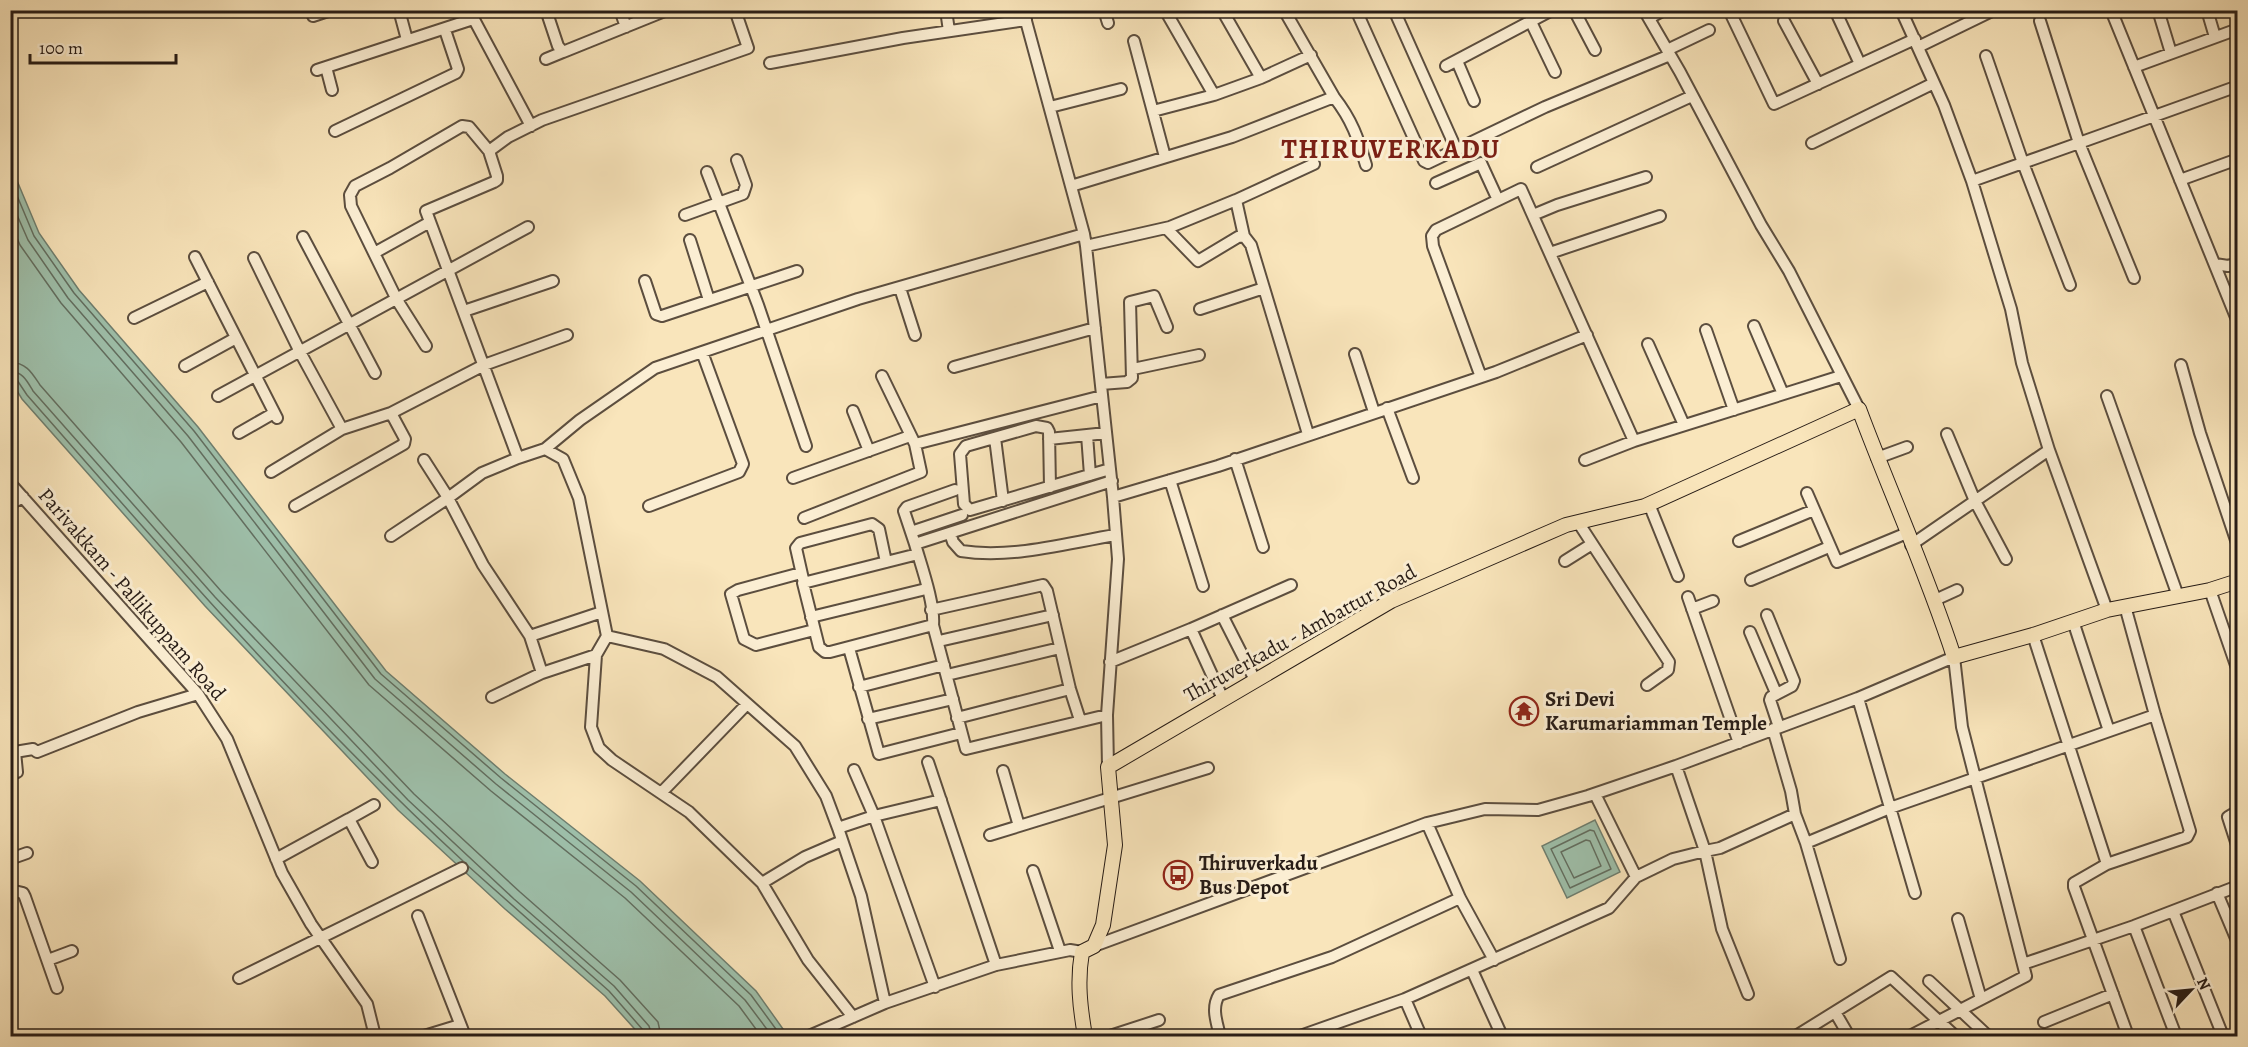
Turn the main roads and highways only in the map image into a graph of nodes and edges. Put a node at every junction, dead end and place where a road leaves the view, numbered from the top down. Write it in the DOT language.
graph roads {
  1 [pos="2238,581"];
  2 [pos="1085,1036"];
  1 -- 2 [label="main road, Thiruverkadu - Ambattur Road"];
}
